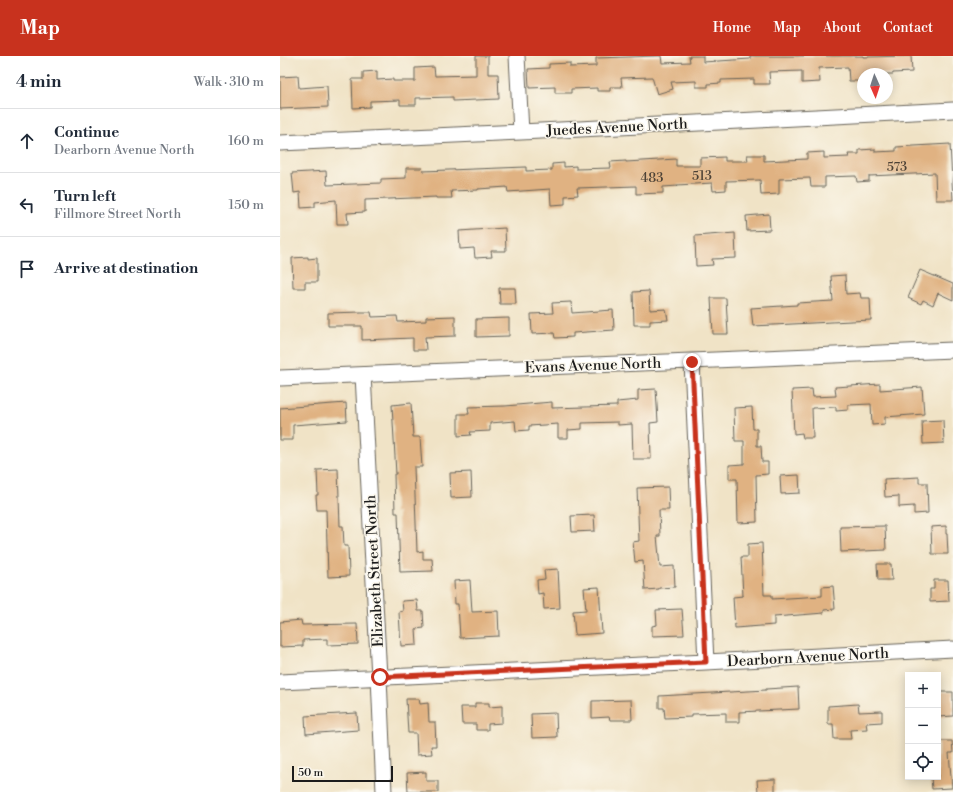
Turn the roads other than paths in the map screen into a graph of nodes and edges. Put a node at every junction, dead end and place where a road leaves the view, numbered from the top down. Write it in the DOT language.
graph roads {
  1 [pos="517,56"];
  2 [pos="953,110"];
  3 [pos="521,132"];
  4 [pos="280,143"];
  5 [pos="953,350"];
  6 [pos="692,362"];
  7 [pos="363,374"];
  8 [pos="280,378"];
  9 [pos="953,649"];
  10 [pos="706,662"];
  11 [pos="380,677"];
  12 [pos="280,682"];
  13 [pos="384,792"];
  1 -- 3 [label="street"];
  2 -- 3 [label="street, Juedes Avenue North"];
  3 -- 4 [label="street, Juedes Avenue North"];
  5 -- 6 [label="street, Evans Avenue North"];
  6 -- 7 [label="street, Evans Avenue North"];
  6 -- 10 [label="street"];
  7 -- 8 [label="street, Evans Avenue North"];
  7 -- 11 [label="street, Elizabeth Street North"];
  9 -- 10 [label="street, Dearborn Avenue North"];
  10 -- 11 [label="street, Dearborn Avenue North"];
  11 -- 12 [label="street, Dearborn Avenue North"];
  11 -- 13 [label="street, Elizabeth Street North"];
}
